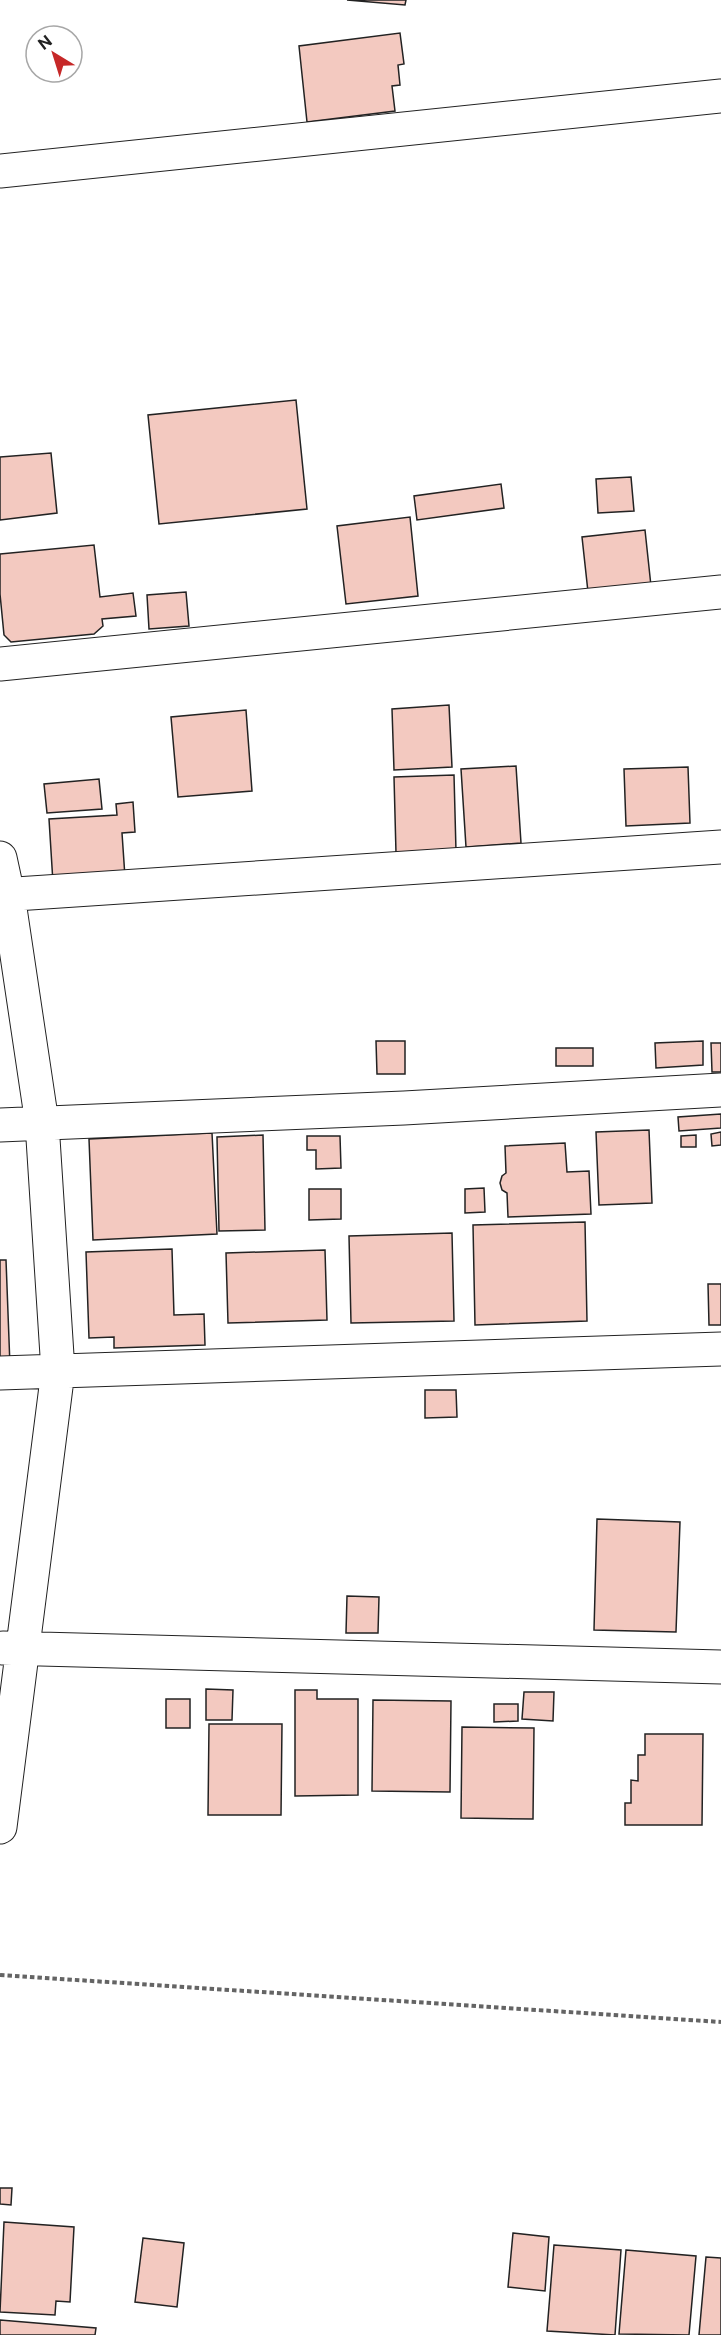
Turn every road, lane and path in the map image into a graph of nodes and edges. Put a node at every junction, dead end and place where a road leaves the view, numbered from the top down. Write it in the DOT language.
graph roads {
  1 [pos="721,96"];
  2 [pos="0,171"];
  3 [pos="721,592"];
  4 [pos="0,664"];
  5 [pos="721,847"];
  6 [pos="0,858"];
  7 [pos="4,895"];
  8 [pos="721,1090"];
  9 [pos="42,1123"];
  10 [pos="0,1125"];
  11 [pos="721,1348"];
  12 [pos="57,1371"];
  13 [pos="0,1373"];
  14 [pos="12,1648"];
  15 [pos="721,1666"];
  16 [pos="0,1827"];
  17 [pos="0,1975"];
  18 [pos="721,2022"];
  1 -- 2 [label="street"];
  3 -- 4 [label="street"];
  5 -- 7 [label="street"];
  6 -- 7 [label="street"];
  7 -- 9 [label="street"];
  8 -- 9 [label="street"];
  9 -- 10 [label="street"];
  9 -- 12 [label="street"];
  11 -- 12 [label="street"];
  12 -- 13 [label="street"];
  12 -- 14 [label="street"];
  14 -- 15 [label="street"];
  14 -- 16 [label="street"];
  17 -- 18 [label="path"];
}
